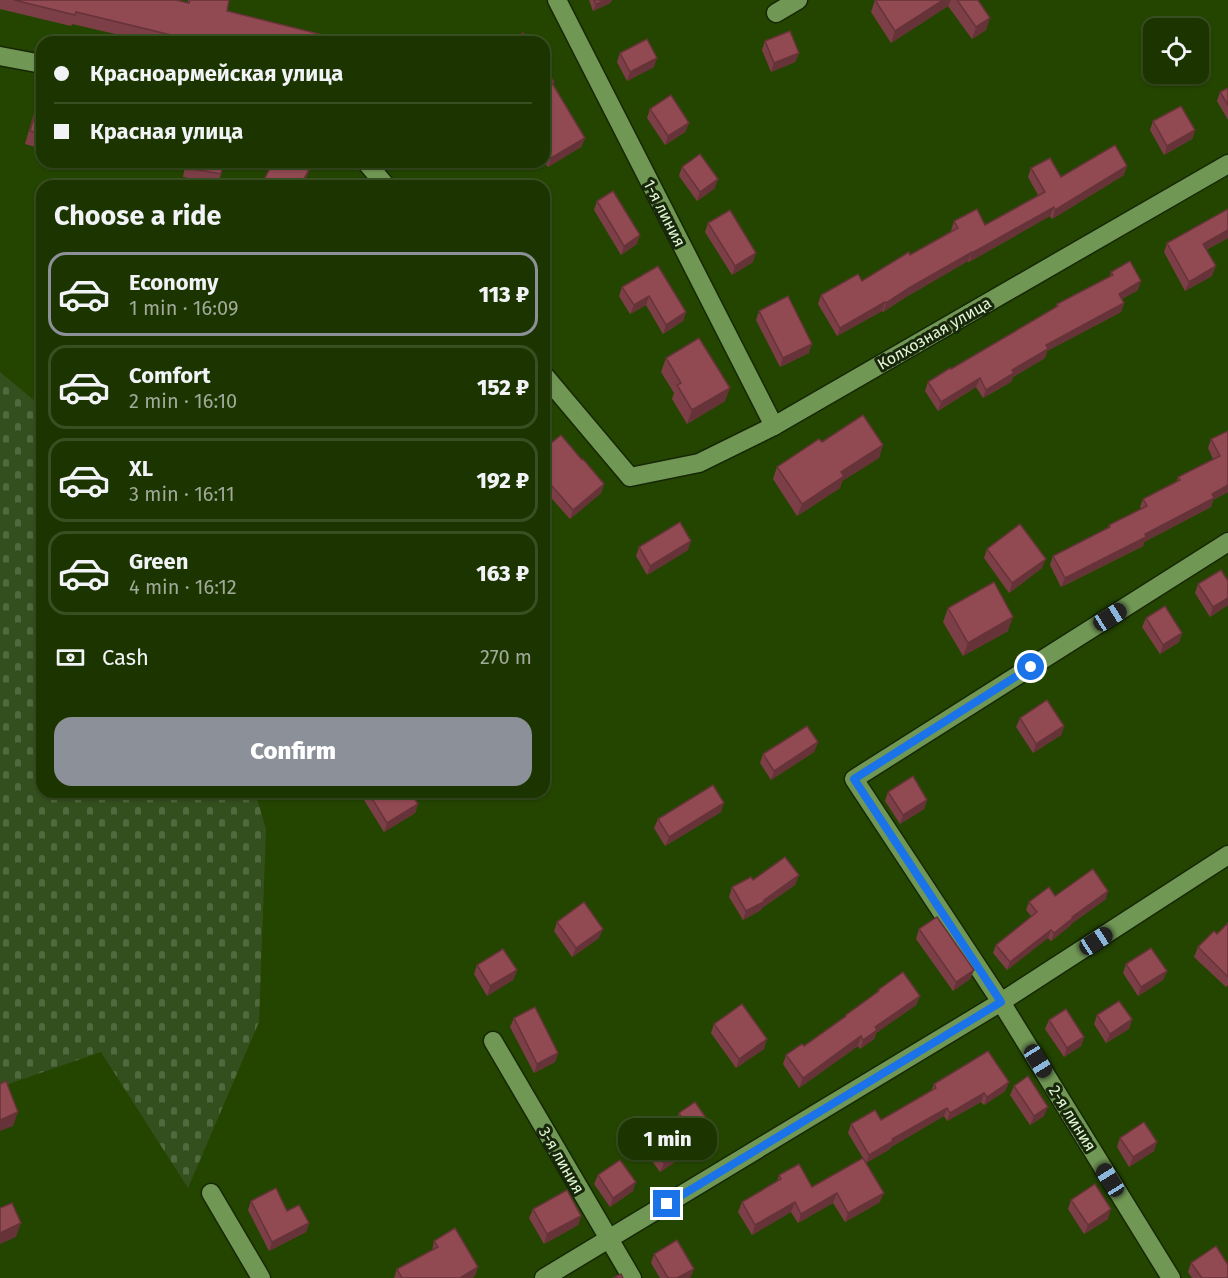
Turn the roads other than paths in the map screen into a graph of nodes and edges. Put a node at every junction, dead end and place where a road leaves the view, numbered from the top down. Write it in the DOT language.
graph roads {
  1 [pos="557,0"];
  2 [pos="798,0"];
  3 [pos="776,13"];
  4 [pos="0,56"];
  5 [pos="36,63"];
  6 [pos="1228,164"];
  7 [pos="371,168"];
  8 [pos="381,180"];
  9 [pos="550,382"];
  10 [pos="774,426"];
  11 [pos="1228,542"];
  12 [pos="1228,855"];
  13 [pos="1001,1002"];
  14 [pos="493,1041"];
  15 [pos="211,1193"];
  16 [pos="608,1240"];
  17 [pos="261,1278"];
  18 [pos="544,1278"];
  19 [pos="632,1278"];
  20 [pos="1171,1278"];
  1 -- 10 [label="street, 1-я линия"];
  2 -- 3 [label="street"];
  4 -- 5 [label="street"];
  6 -- 10 [label="street, Колхозная улица"];
  7 -- 8 [label="street"];
  9 -- 10 [label="street, Колхозная улица"];
  11 -- 13 [label="street, 2-я линия"];
  12 -- 13 [label="street"];
  13 -- 16 [label="street"];
  13 -- 20 [label="street, 2-я линия"];
  14 -- 16 [label="street, 3-я линия"];
  15 -- 17 [label="street"];
  16 -- 18 [label="street"];
  16 -- 19 [label="street, 3-я линия"];
}
